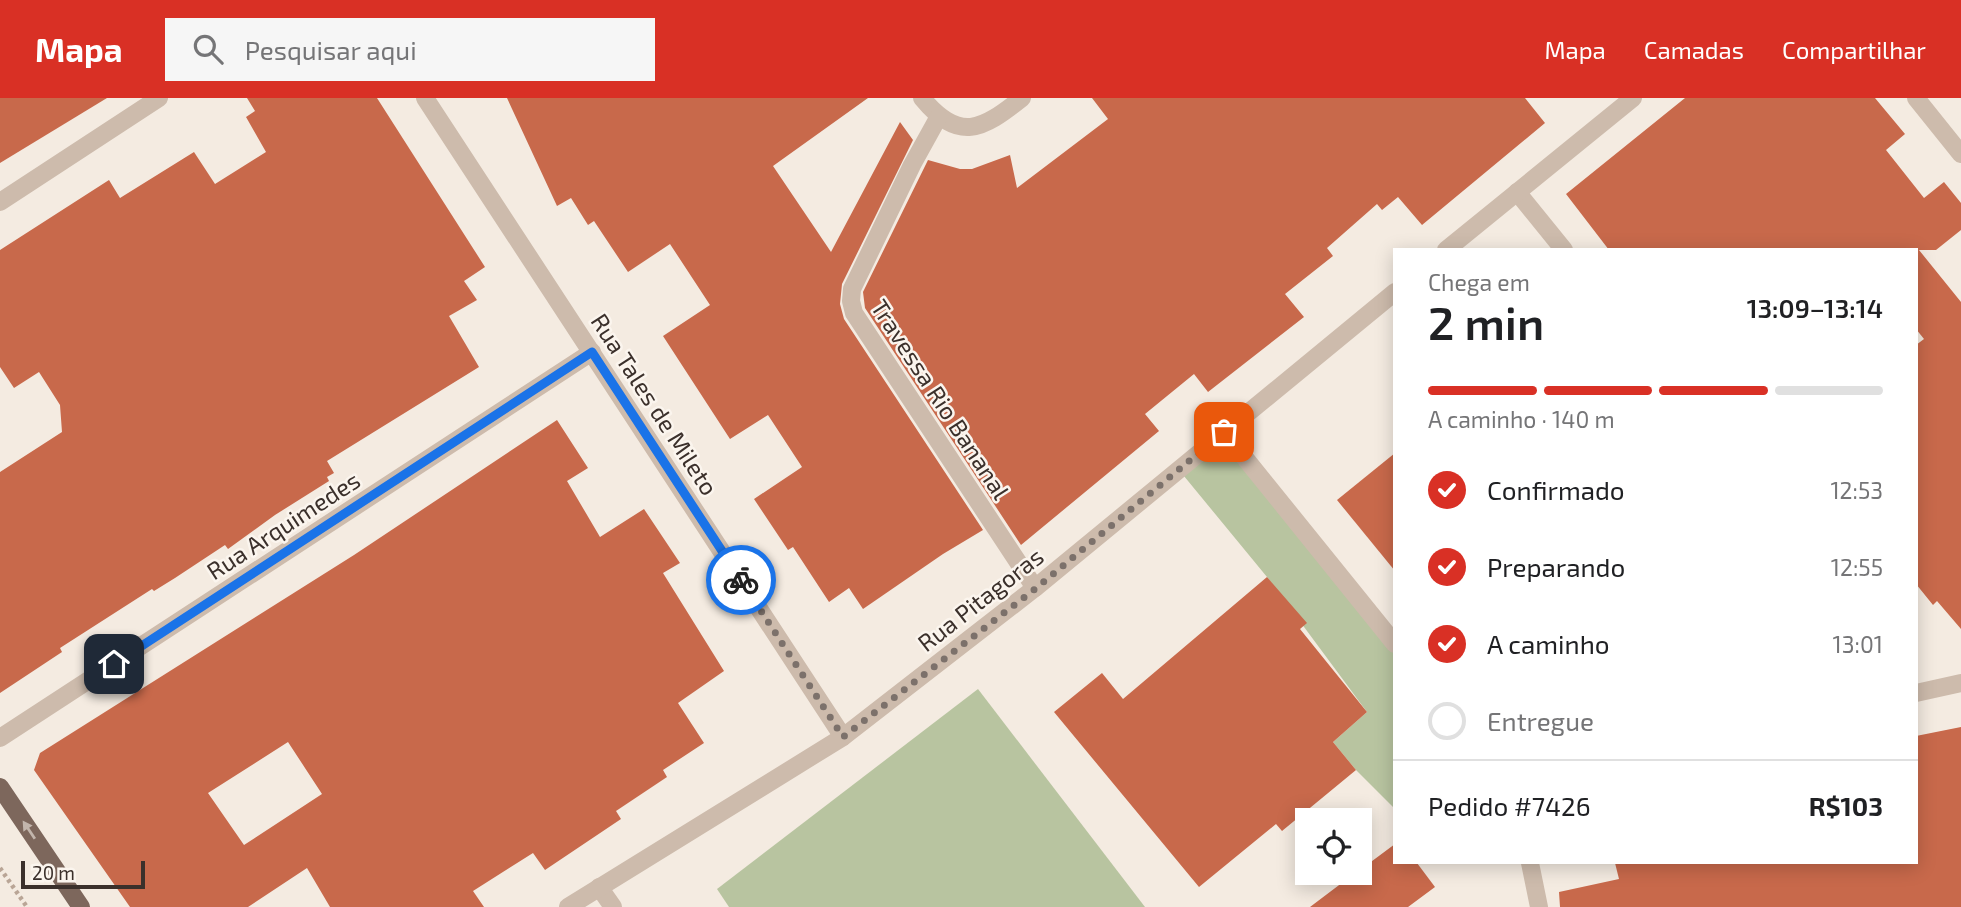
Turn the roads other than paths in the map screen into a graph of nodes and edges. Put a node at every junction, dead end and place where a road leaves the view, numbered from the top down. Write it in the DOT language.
graph roads {
  1 [pos="159,98"];
  2 [pos="425,98"];
  3 [pos="922,98"];
  4 [pos="1022,98"];
  5 [pos="1633,98"];
  6 [pos="1916,98"];
  7 [pos="939,118"];
  8 [pos="1961,154"];
  9 [pos="1517,192"];
  10 [pos="0,202"];
  11 [pos="1448,248"];
  12 [pos="1562,248"];
  13 [pos="1393,294"];
  14 [pos="592,352"];
  15 [pos="1224,432"];
  16 [pos="1035,589"];
  17 [pos="1393,642"];
  18 [pos="1961,683"];
  19 [pos="1919,689"];
  20 [pos="843,737"];
  21 [pos="0,738"];
  22 [pos="0,786"];
  23 [pos="1530,864"];
  24 [pos="599,887"];
  25 [pos="81,907"];
  26 [pos="568,907"];
  27 [pos="612,907"];
  28 [pos="1539,907"];
  1 -- 10 [label="street"];
  2 -- 14 [label="street, Rua Tales de Mileto"];
  3 -- 7 [label="street"];
  4 -- 7 [label="street"];
  5 -- 9 [label="street"];
  6 -- 8 [label="street"];
  7 -- 16 [label="street, Travessa Rio Bananal"];
  9 -- 11 [label="street"];
  9 -- 12 [label="street"];
  13 -- 15 [label="street, Rua Pitagoras"];
  14 -- 20 [label="street, Rua Tales de Mileto"];
  14 -- 21 [label="street, Rua Arquimedes"];
  15 -- 16 [label="street, Rua Pitagoras"];
  15 -- 17 [label="street"];
  16 -- 20 [label="street, Rua Pitagoras"];
  18 -- 19 [label="street"];
  20 -- 24 [label="street, Rua Pitagoras"];
  25 -- 22 [label="main road, one-way"];
  23 -- 28 [label="street"];
  24 -- 26 [label="street, Rua Pitagoras"];
  24 -- 27 [label="street"];
}
